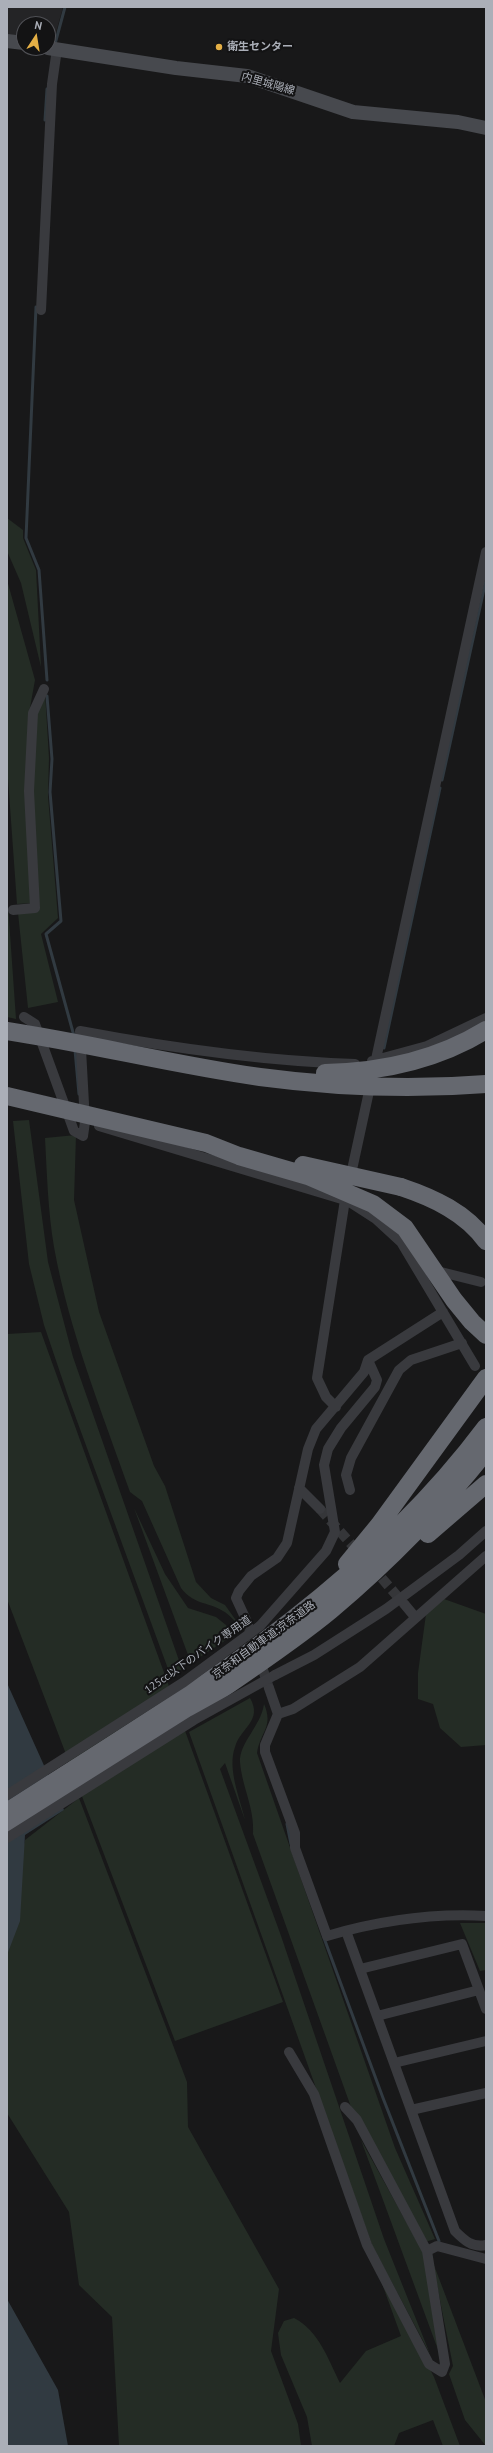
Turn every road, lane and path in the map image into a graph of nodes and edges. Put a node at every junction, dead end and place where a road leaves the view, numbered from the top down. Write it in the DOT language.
graph roads {
  1 [pos="56,48"];
  2 [pos="53,56"];
  3 [pos="486,128"];
  4 [pos="41,310"];
  5 [pos="486,552"];
  6 [pos="44,689"];
  7 [pos="13,910"];
  8 [pos="24,1017"];
  9 [pos="486,1018"];
  10 [pos="486,1030"];
  11 [pos="7,1031"];
  12 [pos="104,1049"];
  13 [pos="377,1060"];
  14 [pos="486,1084"];
  15 [pos="7,1096"];
  16 [pos="85,1122"];
  17 [pos="206,1143"];
  18 [pos="345,1200"];
  19 [pos="486,1241"];
  20 [pos="416,1266"];
  21 [pos="481,1282"];
  22 [pos="443,1312"];
  23 [pos="486,1335"];
  24 [pos="462,1343"];
  25 [pos="368,1360"];
  26 [pos="481,1372"];
  27 [pos="336,1407"];
  28 [pos="486,1427"];
  29 [pos="486,1451"];
  30 [pos="486,1484"];
  31 [pos="299,1488"];
  32 [pos="350,1490"];
  33 [pos="320,1509"];
  34 [pos="486,1531"];
  35 [pos="486,1556"];
  36 [pos="405,1605"];
  37 [pos="331,1610"];
  38 [pos="415,1617"];
  39 [pos="248,1624"];
  40 [pos="265,1632"];
  41 [pos="269,1688"];
  42 [pos="196,1698"];
  43 [pos="278,1714"];
  44 [pos="7,1795"];
  45 [pos="7,1812"];
  46 [pos="7,1828"];
  47 [pos="7,1838"];
  48 [pos="486,1916"];
  49 [pos="346,1930"];
  50 [pos="360,1969"];
  51 [pos="479,1990"];
  52 [pos="486,2009"];
  53 [pos="377,2016"];
  54 [pos="486,2041"];
  55 [pos="289,2052"];
  56 [pos="394,2063"];
  57 [pos="486,2093"];
  58 [pos="345,2107"];
  59 [pos="411,2110"];
  60 [pos="486,2245"];
  61 [pos="427,2251"];
  62 [pos="486,2259"];
  1 -- 3 [label="main road, 内里城陽線"];
  2 -- 4 [label="street"];
  5 -- 13 [label="street"];
  6 -- 7 [label="street"];
  8 -- 16 [label="street"];
  9 -- 13 [label="street"];
  10 -- 12 [label="highway, bridge"];
  11 -- 12 [label="highway, bridge"];
  12 -- 14 [label="highway, bridge"];
  13 -- 16 [label="street"];
  13 -- 18 [label="street"];
  15 -- 17 [label="highway, bridge"];
  16 -- 18 [label="street"];
  17 -- 19 [label="highway, bridge"];
  17 -- 23 [label="highway, bridge"];
  18 -- 20 [label="street"];
  18 -- 27 [label="street"];
  20 -- 21 [label="street"];
  20 -- 22 [label="street"];
  22 -- 24 [label="street"];
  22 -- 25 [label="street"];
  24 -- 26 [label="street"];
  24 -- 32 [label="street"];
  25 -- 27 [label="street"];
  25 -- 40 [label="street, 125cc以下のバイク専用道"];
  26 -- 40 [label="highway"];
  27 -- 31 [label="street"];
  28 -- 40 [label="highway, 京奈和自動車道;京奈道路"];
  29 -- 37 [label="highway, 京奈和自動車道;京奈道路"];
  30 -- 37 [label="highway"];
  31 -- 33 [label="street"];
  31 -- 39 [label="street"];
  34 -- 47 [label="street, bridge"];
  35 -- 38 [label="street"];
  36 -- 38 [label="street"];
  37 -- 42 [label="highway, 京奈和自動車道;京奈道路"];
  38 -- 43 [label="street"];
  40 -- 42 [label="highway, 京奈和自動車道;京奈道路"];
  40 -- 44 [label="street, 125cc以下のバイク専用道, bridge"];
  41 -- 43 [label="street"];
  42 -- 45 [label="highway, 京奈和自動車道;京奈道路"];
  42 -- 46 [label="highway, 京奈和自動車道;京奈道路"];
  43 -- 49 [label="street"];
  48 -- 49 [label="street"];
  49 -- 50 [label="street"];
  50 -- 51 [label="street"];
  50 -- 53 [label="street"];
  51 -- 52 [label="street"];
  51 -- 53 [label="street"];
  53 -- 56 [label="street"];
  54 -- 56 [label="street"];
  55 -- 61 [label="street"];
  56 -- 59 [label="street"];
  57 -- 59 [label="street"];
  58 -- 61 [label="street"];
  59 -- 60 [label="street"];
  61 -- 62 [label="street"];
}
